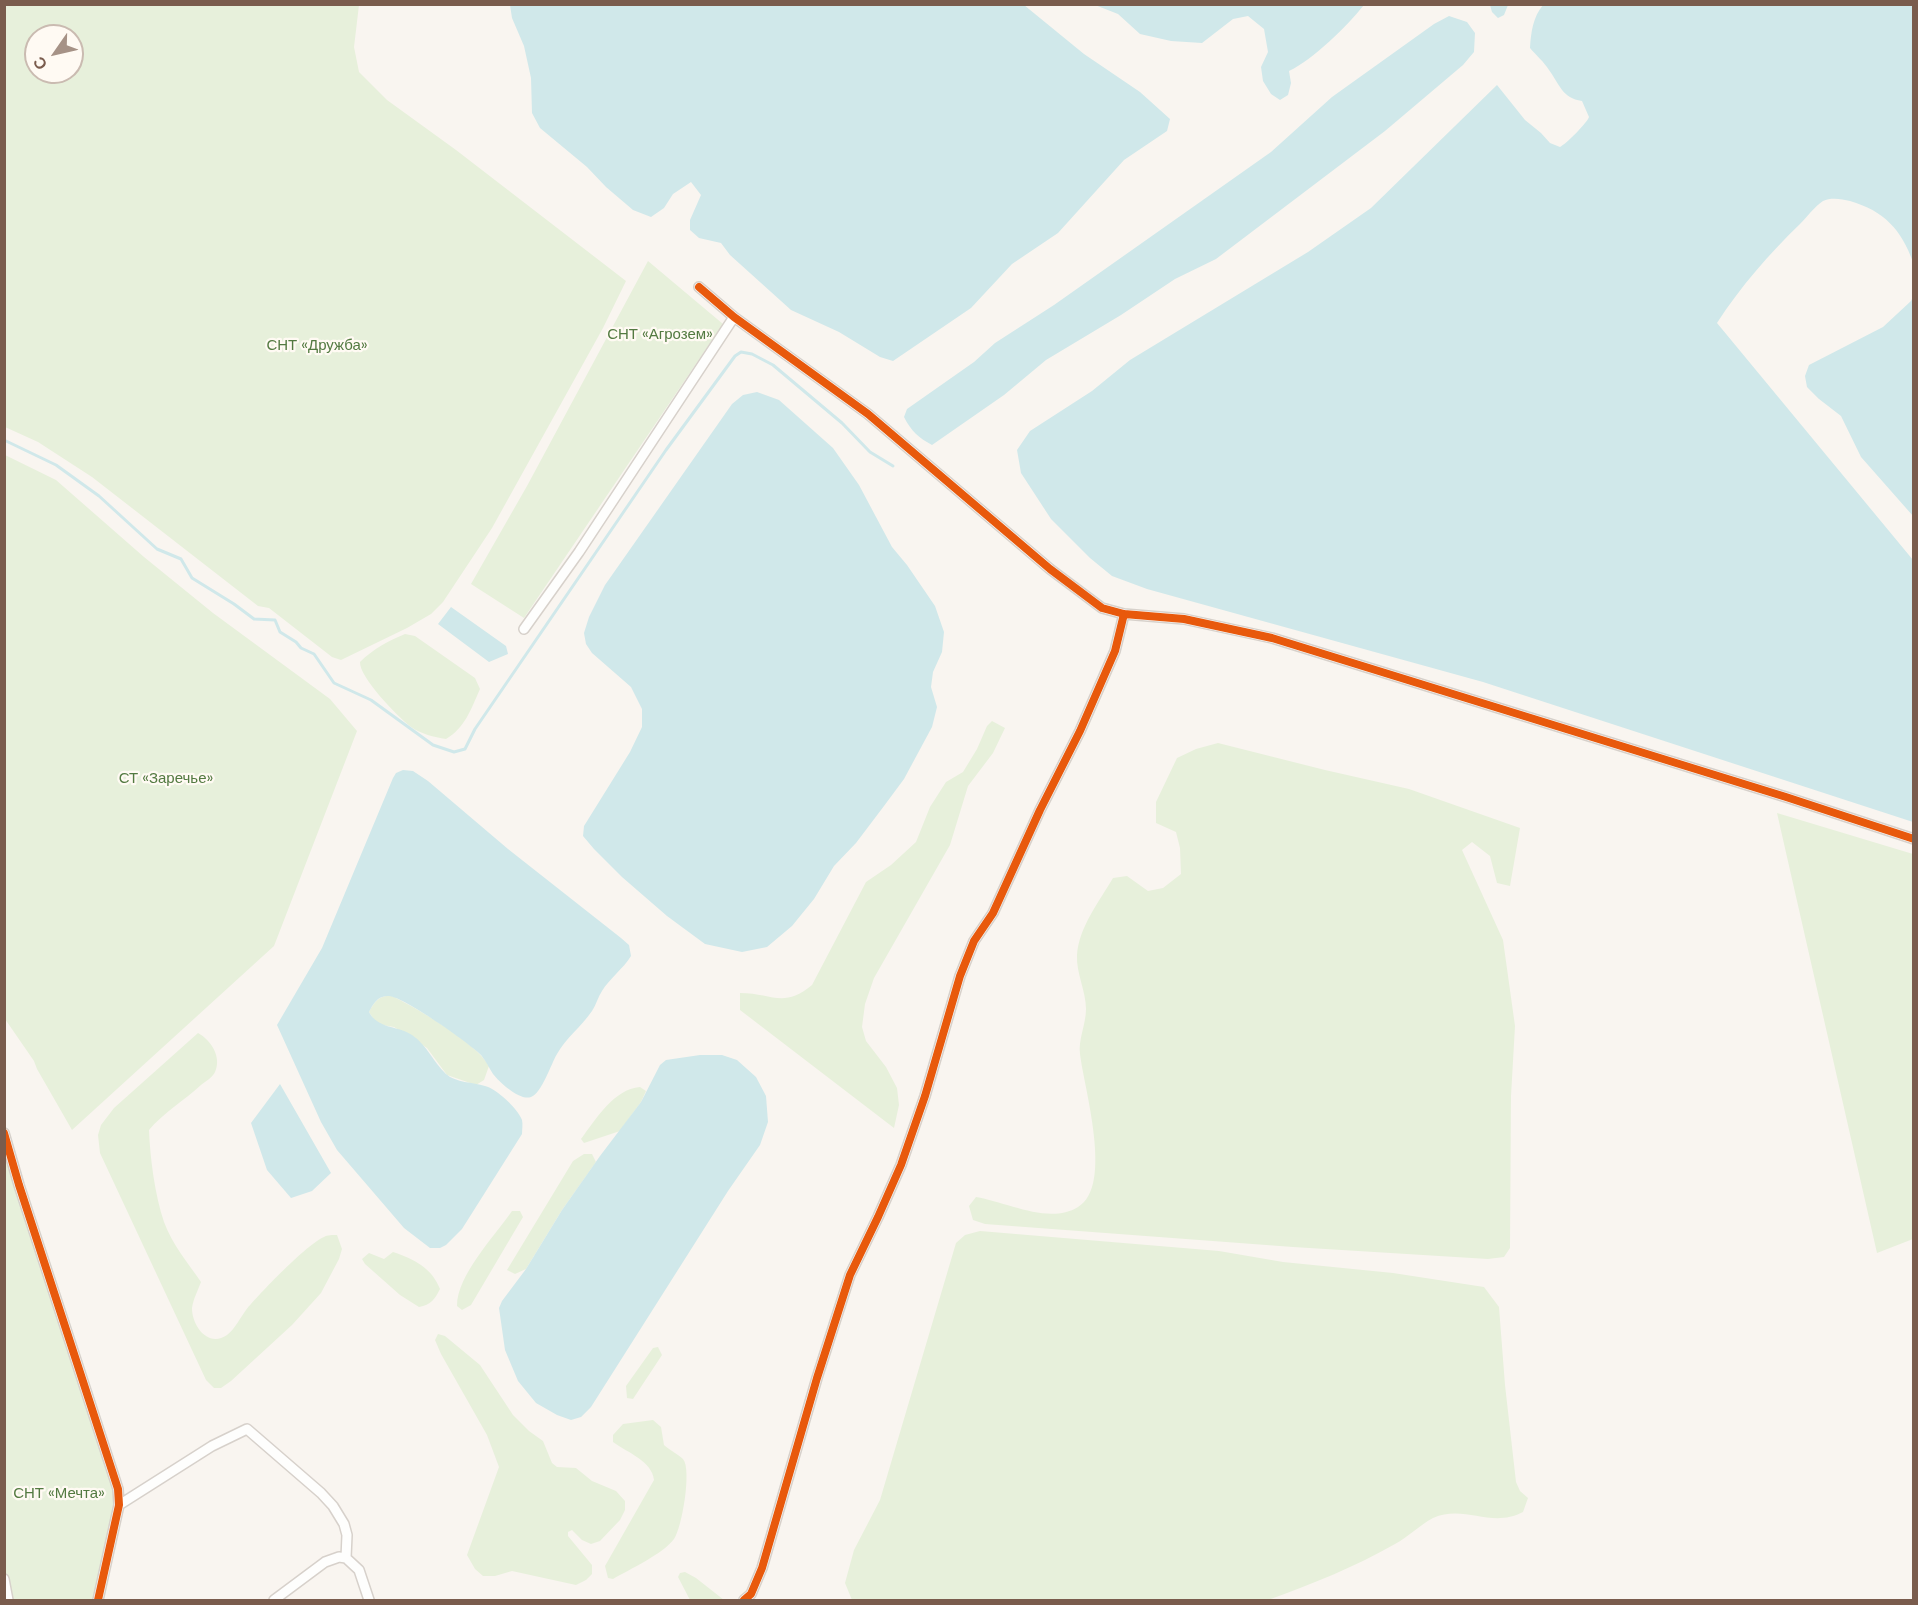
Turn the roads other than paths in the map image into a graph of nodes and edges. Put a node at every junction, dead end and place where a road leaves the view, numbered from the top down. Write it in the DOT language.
graph roads {
  1 [pos="699,287"];
  2 [pos="735,317"];
  3 [pos="1124,614"];
  4 [pos="524,629"];
  5 [pos="1914,839"];
  6 [pos="4,1133"];
  7 [pos="119,1505"];
  8 [pos="346,1558"];
  9 [pos="4,1579"];
  10 [pos="8,1600"];
  11 [pos="98,1600"];
  12 [pos="274,1600"];
  13 [pos="369,1600"];
  14 [pos="744,1600"];
  1 -- 2 [label="street"];
  2 -- 3 [label="street"];
  2 -- 4 [label="street"];
  3 -- 5 [label="street"];
  3 -- 14 [label="street"];
  6 -- 7 [label="street"];
  7 -- 8 [label="street"];
  7 -- 11 [label="street"];
  8 -- 12 [label="street"];
  8 -- 13 [label="street"];
  9 -- 10 [label="street"];
}
